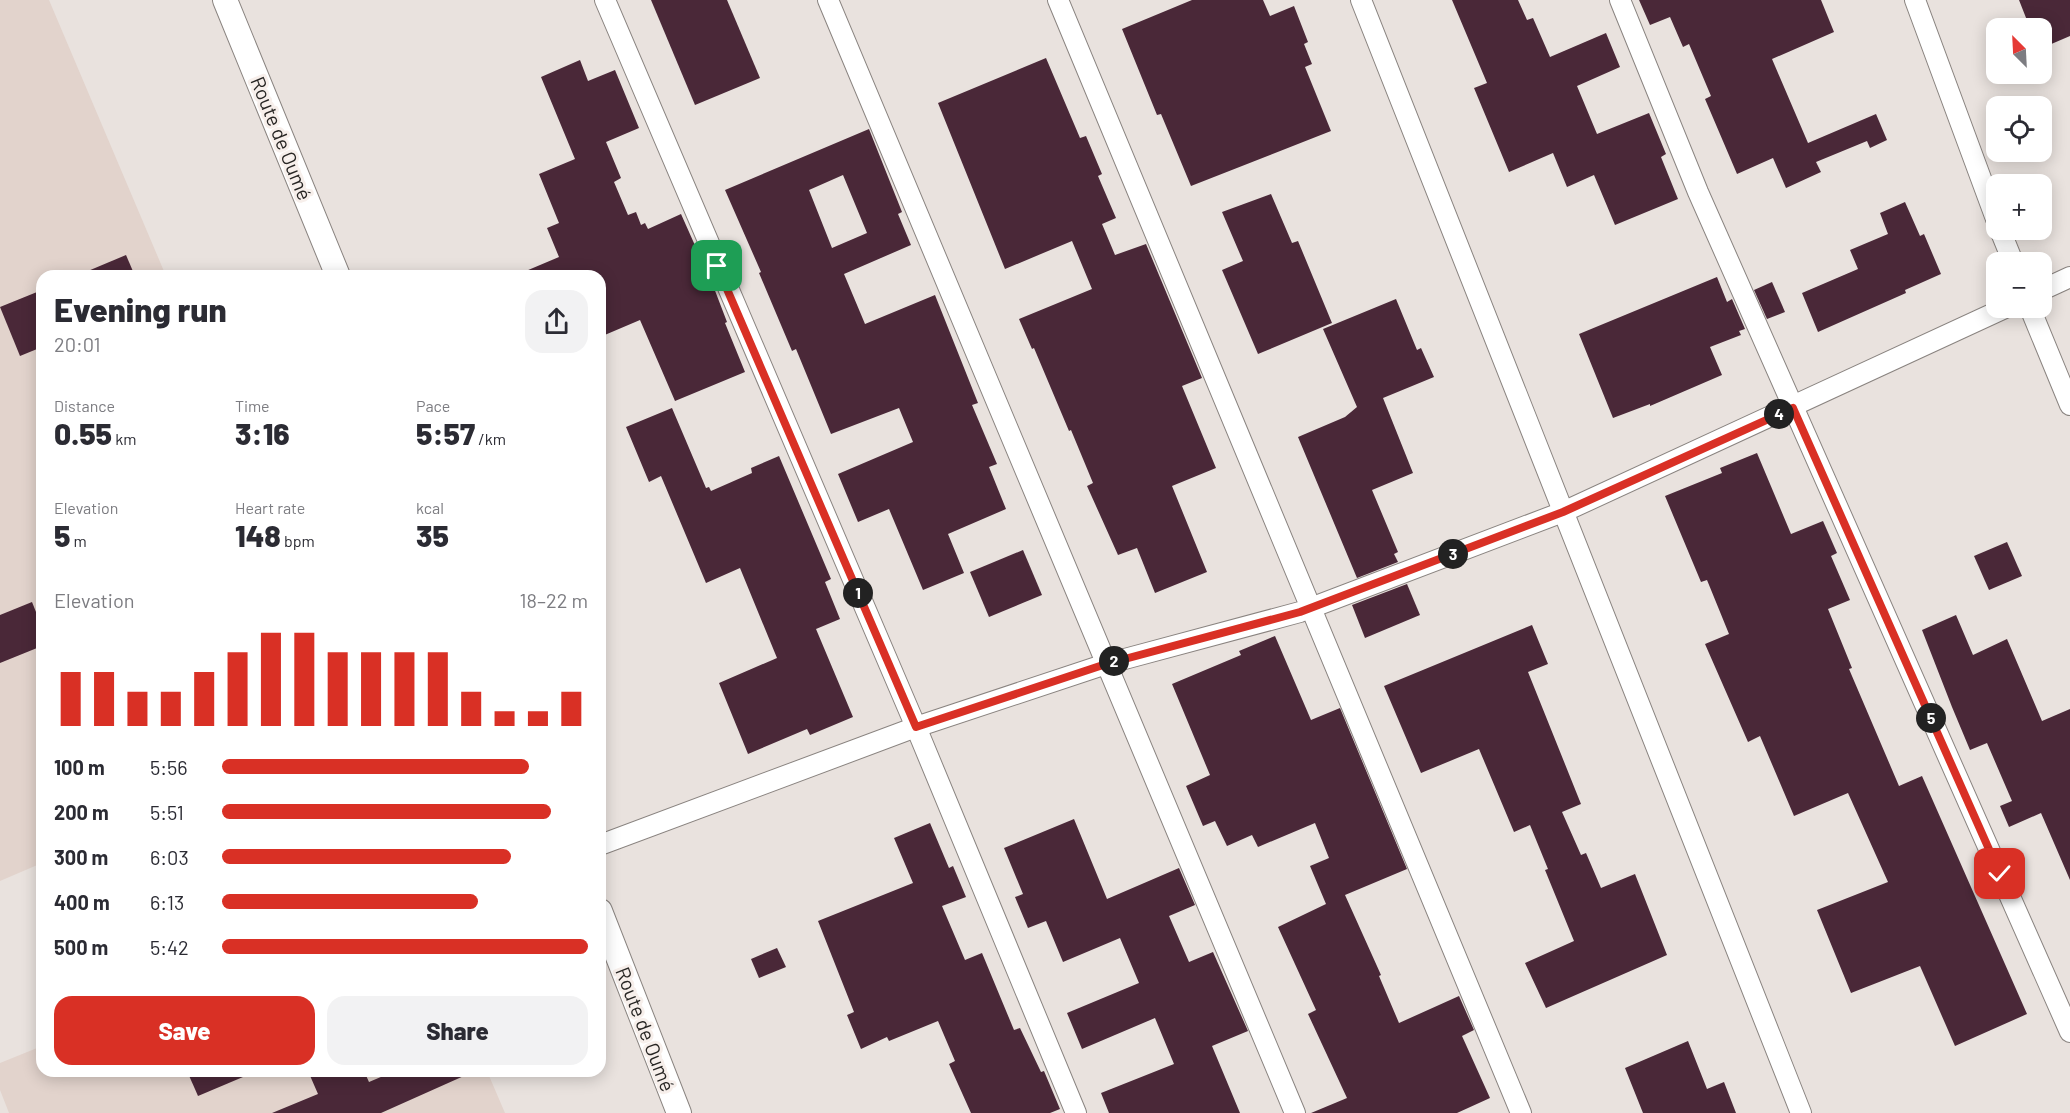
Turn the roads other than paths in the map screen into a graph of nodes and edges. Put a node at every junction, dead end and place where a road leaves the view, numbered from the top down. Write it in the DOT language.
graph roads {
  1 [pos="225,0"];
  2 [pos="605,0"];
  3 [pos="828,0"];
  4 [pos="1058,0"];
  5 [pos="1361,0"];
  6 [pos="1620,0"];
  7 [pos="1914,0"];
  8 [pos="1986,192"];
  9 [pos="336,270"];
  10 [pos="2070,276"];
  11 [pos="2052,285"];
  12 [pos="1986,317"];
  13 [pos="2034,318"];
  14 [pos="2070,405"];
  15 [pos="1793,408"];
  16 [pos="1563,512"];
  17 [pos="1309,608"];
  18 [pos="1106,664"];
  19 [pos="916,727"];
  20 [pos="606,843"];
  21 [pos="606,926"];
  22 [pos="2070,1032"];
  23 [pos="679,1113"];
  24 [pos="1076,1113"];
  25 [pos="1295,1113"];
  26 [pos="1521,1113"];
  27 [pos="1801,1113"];
  1 -- 9 [label="street, Route de Oumé"];
  2 -- 19 [label="street"];
  3 -- 18 [label="street"];
  4 -- 17 [label="street"];
  5 -- 16 [label="street"];
  6 -- 15 [label="street"];
  7 -- 8 [label="street"];
  10 -- 11 [label="street"];
  12 -- 15 [label="street"];
  13 -- 14 [label="street"];
  15 -- 16 [label="street"];
  15 -- 22 [label="street"];
  16 -- 17 [label="street"];
  16 -- 27 [label="street"];
  17 -- 18 [label="street"];
  17 -- 26 [label="street"];
  18 -- 19 [label="street"];
  18 -- 25 [label="street"];
  19 -- 20 [label="street"];
  19 -- 24 [label="street"];
  21 -- 23 [label="street, Route de Oumé"];
}
